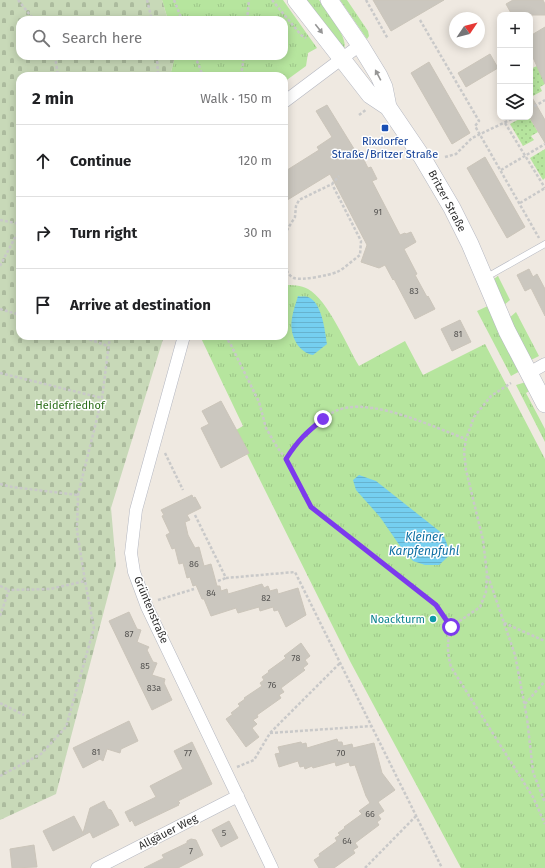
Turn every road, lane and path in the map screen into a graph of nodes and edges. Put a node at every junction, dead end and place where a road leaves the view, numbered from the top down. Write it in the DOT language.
graph roads {
  1 [pos="18,0"];
  2 [pos="147,0"];
  3 [pos="174,0"];
  4 [pos="249,0"];
  5 [pos="296,0"];
  6 [pos="328,0"];
  7 [pos="366,0"];
  8 [pos="31,16"];
  9 [pos="151,16"];
  10 [pos="180,16"];
  11 [pos="247,16"];
  12 [pos="420,20"];
  13 [pos="388,39"];
  14 [pos="360,45"];
  15 [pos="342,59"];
  16 [pos="56,60"];
  17 [pos="157,60"];
  18 [pos="197,60"];
  19 [pos="243,60"];
  20 [pos="57,72"];
  21 [pos="158,72"];
  22 [pos="201,72"];
  23 [pos="242,72"];
  24 [pos="288,99"];
  25 [pos="545,100"];
  26 [pos="369,107"];
  27 [pos="388,107"];
  28 [pos="533,107"];
  29 [pos="359,115"];
  30 [pos="510,120"];
  31 [pos="505,123"];
  32 [pos="481,135"];
  33 [pos="545,144"];
  34 [pos="525,155"];
  35 [pos="445,157"];
  36 [pos="501,170"];
  37 [pos="339,176"];
  38 [pos="332,184"];
  39 [pos="545,188"];
  40 [pos="520,203"];
  41 [pos="0,220"];
  42 [pos="16,223"];
  43 [pos="288,228"];
  44 [pos="16,236"];
  45 [pos="544,245"];
  46 [pos="0,266"];
  47 [pos="288,272"];
  48 [pos="484,279"];
  49 [pos="0,309"];
  50 [pos="16,315"];
  51 [pos="91,340"];
  52 [pos="109,340"];
  53 [pos="183,340"];
  54 [pos="228,340"];
  55 [pos="108,346"];
  56 [pos="545,364"];
  57 [pos="529,373"];
  58 [pos="0,374"];
  59 [pos="511,383"];
  60 [pos="102,398"];
  61 [pos="545,404"];
  62 [pos="466,439"];
  63 [pos="165,453"];
  64 [pos="286,459"];
  65 [pos="0,484"];
  66 [pos="183,490"];
  67 [pos="78,495"];
  68 [pos="195,515"];
  69 [pos="487,574"];
  70 [pos="226,578"];
  71 [pos="84,581"];
  72 [pos="218,581"];
  73 [pos="0,586"];
  74 [pos="194,589"];
  75 [pos="9,590"];
  76 [pos="158,600"];
  77 [pos="0,616"];
  78 [pos="504,622"];
  79 [pos="451,627"];
  80 [pos="545,641"];
  81 [pos="340,663"];
  82 [pos="545,681"];
  83 [pos="0,703"];
  84 [pos="524,705"];
  85 [pos="24,715"];
  86 [pos="372,726"];
  87 [pos="270,733"];
  88 [pos="236,767"];
  89 [pos="0,776"];
  90 [pos="238,796"];
  91 [pos="545,803"];
  92 [pos="417,815"];
  93 [pos="545,824"];
  94 [pos="97,868"];
  95 [pos="272,868"];
  96 [pos="365,868"];
  97 [pos="442,868"];
  1 -- 8 [label="path"];
  2 -- 9 [label="path"];
  3 -- 10 [label="path"];
  4 -- 11 [label="path"];
  5 -- 15 [label="main road, Britzer Straße, one-way"];
  6 -- 14 [label="main road, Britzer Straße"];
  7 -- 13 [label="path"];
  12 -- 32 [label="path"];
  14 -- 15 [label="street"];
  27 -- 14 [label="main road, Britzer Straße, one-way"];
  15 -- 24 [label="street"];
  15 -- 27 [label="main road, Britzer Straße"];
  16 -- 20 [label="path"];
  17 -- 21 [label="path"];
  18 -- 22 [label="path"];
  19 -- 23 [label="path"];
  25 -- 28 [label="path"];
  26 -- 29 [label="path"];
  27 -- 48 [label="main road, Britzer Straße"];
  30 -- 31 [label="path"];
  31 -- 32 [label="path"];
  31 -- 34 [label="path"];
  32 -- 35 [label="path"];
  32 -- 36 [label="path"];
  33 -- 34 [label="path"];
  34 -- 36 [label="path"];
  34 -- 39 [label="path"];
  36 -- 40 [label="path"];
  37 -- 38 [label="path"];
  38 -- 43 [label="path"];
  38 -- 47 [label="path"];
  39 -- 40 [label="path"];
  40 -- 45 [label="path"];
  41 -- 42 [label="path"];
  44 -- 46 [label="path"];
  45 -- 48 [label="lane"];
  48 -- 57 [label="main road, Britzer Straße"];
  49 -- 50 [label="path"];
  51 -- 55 [label="path"];
  52 -- 55 [label="path"];
  53 -- 90 [label="street, Grüntenstraße"];
  54 -- 64 [label="path"];
  55 -- 60 [label="path"];
  56 -- 57 [label="street"];
  57 -- 61 [label="main road, Britzer Straße"];
  58 -- 60 [label="path"];
  59 -- 62 [label="path"];
  60 -- 67 [label="path"];
  62 -- 64 [label="path"];
  62 -- 69 [label="path"];
  63 -- 66 [label="path"];
  64 -- 79 [label="path"];
  65 -- 67 [label="path"];
  67 -- 71 [label="path"];
  68 -- 70 [label="path"];
  69 -- 78 [label="path"];
  69 -- 79 [label="path"];
  70 -- 72 [label="path"];
  70 -- 81 [label="path"];
  71 -- 75 [label="path"];
  71 -- 89 [label="path"];
  73 -- 75 [label="path"];
  74 -- 76 [label="path"];
  75 -- 77 [label="path"];
  78 -- 80 [label="path"];
  78 -- 84 [label="path"];
  79 -- 93 [label="path"];
  81 -- 86 [label="path"];
  81 -- 87 [label="path"];
  82 -- 84 [label="path"];
  83 -- 85 [label="path"];
  84 -- 91 [label="path"];
  86 -- 87 [label="path"];
  86 -- 92 [label="path"];
  87 -- 88 [label="path"];
  90 -- 94 [label="street, Allgäuer Weg"];
  90 -- 95 [label="street, Grüntenstraße"];
  92 -- 96 [label="path"];
  92 -- 97 [label="path"];
}
